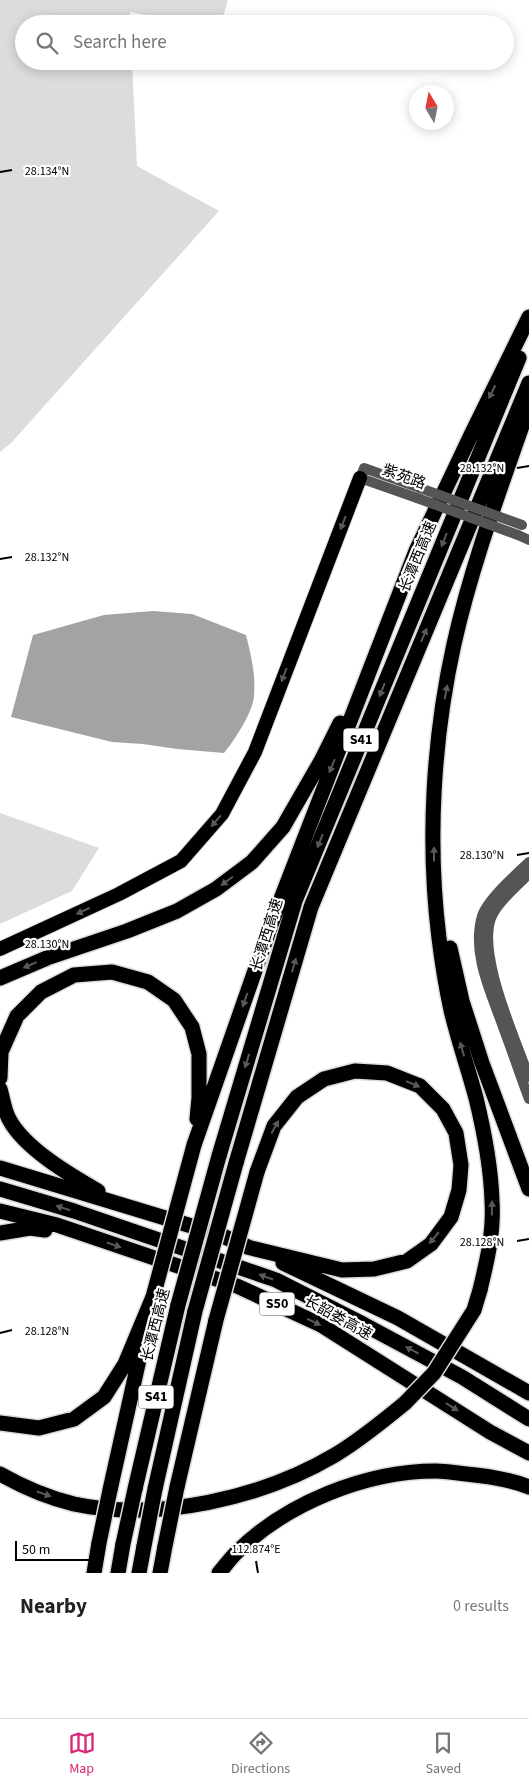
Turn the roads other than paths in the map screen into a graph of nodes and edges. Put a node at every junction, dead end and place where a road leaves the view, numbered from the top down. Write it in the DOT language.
graph roads {
  1 [pos="529,317"];
  2 [pos="529,333"];
  3 [pos="529,383"];
  4 [pos="529,406"];
  5 [pos="360,478"];
  6 [pos="523,530"];
  7 [pos="529,540"];
  8 [pos="390,621"];
  9 [pos="529,862"];
  10 [pos="529,874"];
  11 [pos="434,879"];
  12 [pos="0,949"];
  13 [pos="0,978"];
  14 [pos="529,1077"];
  15 [pos="0,1078"];
  16 [pos="0,1089"];
  17 [pos="529,1099"];
  18 [pos="194,1145"];
  19 [pos="0,1168"];
  20 [pos="0,1189"];
  21 [pos="529,1189"];
  22 [pos="126,1206"];
  23 [pos="0,1211"];
  24 [pos="0,1233"];
  25 [pos="89,1236"];
  26 [pos="247,1247"];
  27 [pos="153,1297"];
  28 [pos="529,1393"];
  29 [pos="529,1419"];
  30 [pos="0,1423"];
  31 [pos="490,1432"];
  32 [pos="529,1453"];
  33 [pos="529,1459"];
  34 [pos="0,1474"];
  35 [pos="529,1487"];
  36 [pos="94,1573"];
  37 [pos="118,1573"];
  38 [pos="139,1573"];
  39 [pos="160,1573"];
  40 [pos="219,1573"];
  1 -- 8 [label="highway, one-way"];
  2 -- 37 [label="highway, 长潭西高速 / S41, one-way, bridge"];
  38 -- 3 [label="highway, S41, one-way, bridge"];
  11 -- 4 [label="highway, one-way"];
  5 -- 6 [label="street, 紫苑路, bridge"];
  5 -- 12 [label="highway, one-way"];
  6 -- 7 [label="street, 紫苑路"];
  8 -- 13 [label="highway, one-way"];
  8 -- 18 [label="highway, one-way"];
  9 -- 17 [label="street"];
  10 -- 14 [label="street"];
  11 -- 21 [label="highway"];
  34 -- 11 [label="highway, one-way, bridge"];
  15 -- 18 [label="highway"];
  16 -- 22 [label="highway"];
  18 -- 27 [label="highway, bridge"];
  19 -- 22 [label="highway"];
  29 -- 20 [label="highway, 长韶娄高速 / S50, one-way"];
  22 -- 26 [label="highway"];
  23 -- 25 [label="highway, 长韶娄高速 / S50"];
  24 -- 25 [label="highway"];
  25 -- 31 [label="highway, 长韶娄高速 / S50, one-way"];
  26 -- 28 [label="highway"];
  39 -- 26 [label="highway, one-way, bridge"];
  27 -- 30 [label="highway"];
  27 -- 36 [label="highway, bridge"];
  31 -- 32 [label="highway, 长韶娄高速 / S50"];
  31 -- 33 [label="highway"];
  35 -- 40 [label="highway"];
}
